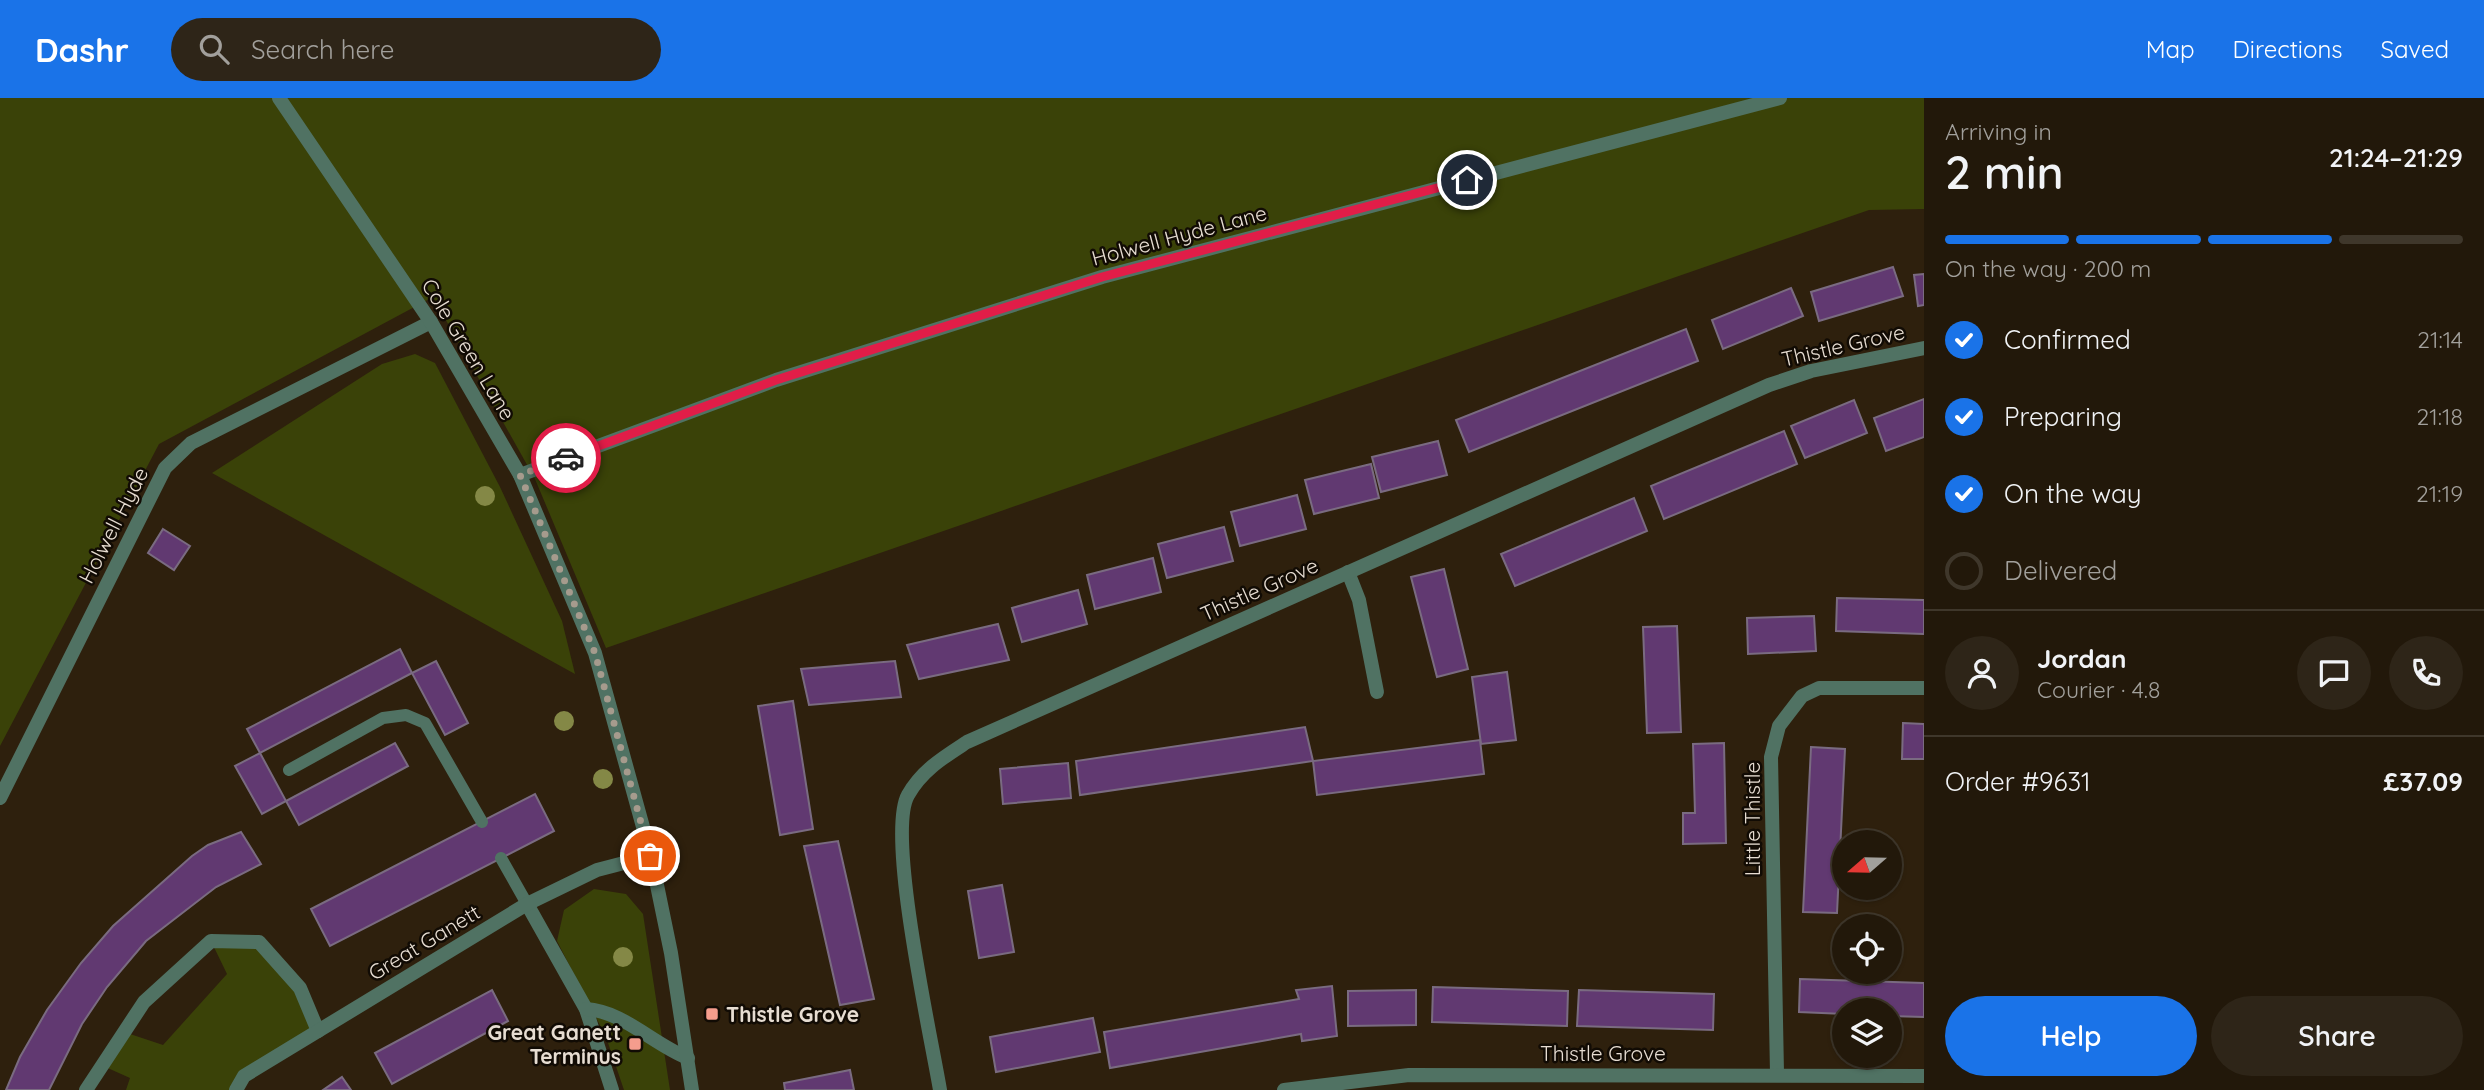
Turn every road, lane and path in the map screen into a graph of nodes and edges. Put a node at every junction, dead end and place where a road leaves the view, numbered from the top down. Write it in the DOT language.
graph roads {
  1 [pos="279,98"];
  2 [pos="1780,98"];
  3 [pos="431,322"];
  4 [pos="1924,348"];
  5 [pos="520,475"];
  6 [pos="1348,572"];
  7 [pos="1924,688"];
  8 [pos="1377,691"];
  9 [pos="289,770"];
  10 [pos="0,798"];
  11 [pos="482,822"];
  12 [pos="650,856"];
  13 [pos="501,858"];
  14 [pos="527,904"];
  15 [pos="586,1009"];
  16 [pos="318,1031"];
  17 [pos="688,1058"];
  18 [pos="1777,1073"];
  19 [pos="1924,1076"];
  20 [pos="86,1090"];
  21 [pos="236,1090"];
  22 [pos="612,1090"];
  23 [pos="692,1090"];
  24 [pos="940,1090"];
  25 [pos="1284,1090"];
  1 -- 3 [label="street, Cole Green Lane"];
  2 -- 5 [label="street, Holwell Hyde Lane"];
  3 -- 5 [label="street, Cole Green Lane"];
  3 -- 10 [label="street, Holwell Hyde"];
  4 -- 6 [label="street, Thistle Grove"];
  5 -- 12 [label="street, Cole Green Lane"];
  6 -- 8 [label="street"];
  6 -- 24 [label="street, Thistle Grove"];
  7 -- 18 [label="street, Little Thistle"];
  9 -- 11 [label="lane"];
  12 -- 14 [label="street, Great Ganett"];
  12 -- 17 [label="street, Cole Green Lane"];
  13 -- 14 [label="lane"];
  14 -- 15 [label="street"];
  14 -- 16 [label="street, Great Ganett"];
  15 -- 17 [label="street"];
  15 -- 22 [label="street"];
  16 -- 20 [label="street"];
  16 -- 21 [label="street, Great Ganett"];
  17 -- 23 [label="street, Cole Green Lane"];
  18 -- 19 [label="street, Thistle Grove"];
  18 -- 25 [label="street, Thistle Grove"];
}
